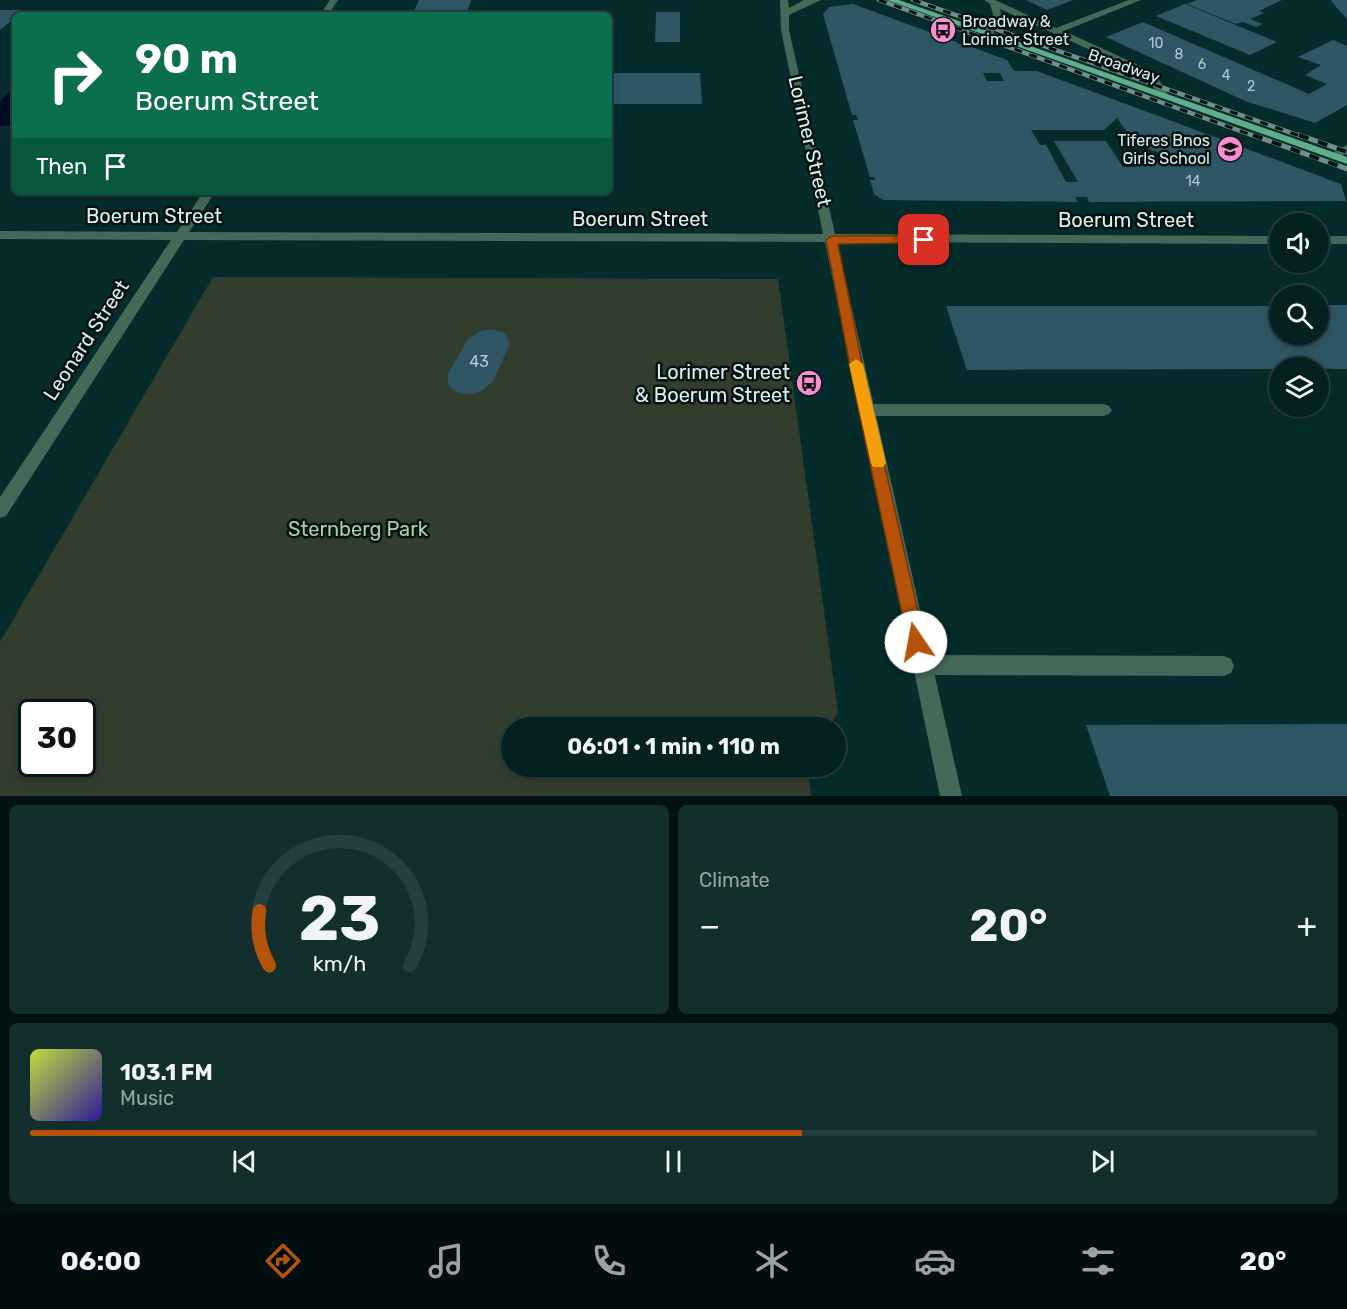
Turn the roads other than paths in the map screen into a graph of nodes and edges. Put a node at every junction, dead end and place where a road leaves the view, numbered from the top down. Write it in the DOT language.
graph roads {
  1 [pos="784,0"];
  2 [pos="817,0"];
  3 [pos="891,0"];
  4 [pos="1137,0"];
  5 [pos="991,2"];
  6 [pos="784,14"];
  7 [pos="1056,31"];
  8 [pos="988,34"];
  9 [pos="1164,96"];
  10 [pos="1347,148"];
  11 [pos="1334,156"];
  12 [pos="1347,161"];
  13 [pos="207,195"];
  14 [pos="0,235"];
  15 [pos="179,236"];
  16 [pos="831,240"];
  17 [pos="1269,240"];
  18 [pos="1329,240"];
  19 [pos="1347,240"];
  20 [pos="867,410"];
  21 [pos="1104,410"];
  22 [pos="0,511"];
  23 [pos="921,665"];
  24 [pos="1224,666"];
  25 [pos="951,796"];
  1 -- 6 [label="street, Lorimer Street"];
  2 -- 6 [label="street"];
  3 -- 8 [label="main road, Broadway"];
  4 -- 7 [label="street"];
  5 -- 7 [label="street"];
  5 -- 8 [label="street"];
  6 -- 16 [label="street, Lorimer Street"];
  7 -- 9 [label="street"];
  8 -- 9 [label="main road, Broadway"];
  9 -- 11 [label="main road, Broadway"];
  10 -- 11 [label="street"];
  11 -- 12 [label="main road, Broadway"];
  13 -- 15 [label="street, Leonard Street"];
  14 -- 15 [label="street, Boerum Street"];
  15 -- 16 [label="street, Boerum Street"];
  15 -- 22 [label="street, Leonard Street"];
  16 -- 17 [label="street, Boerum Street"];
  16 -- 20 [label="street, Lorimer Street"];
  18 -- 19 [label="street"];
  20 -- 21 [label="street"];
  20 -- 23 [label="street, Lorimer Street"];
  23 -- 24 [label="street"];
  23 -- 25 [label="street, Lorimer Street"];
}
